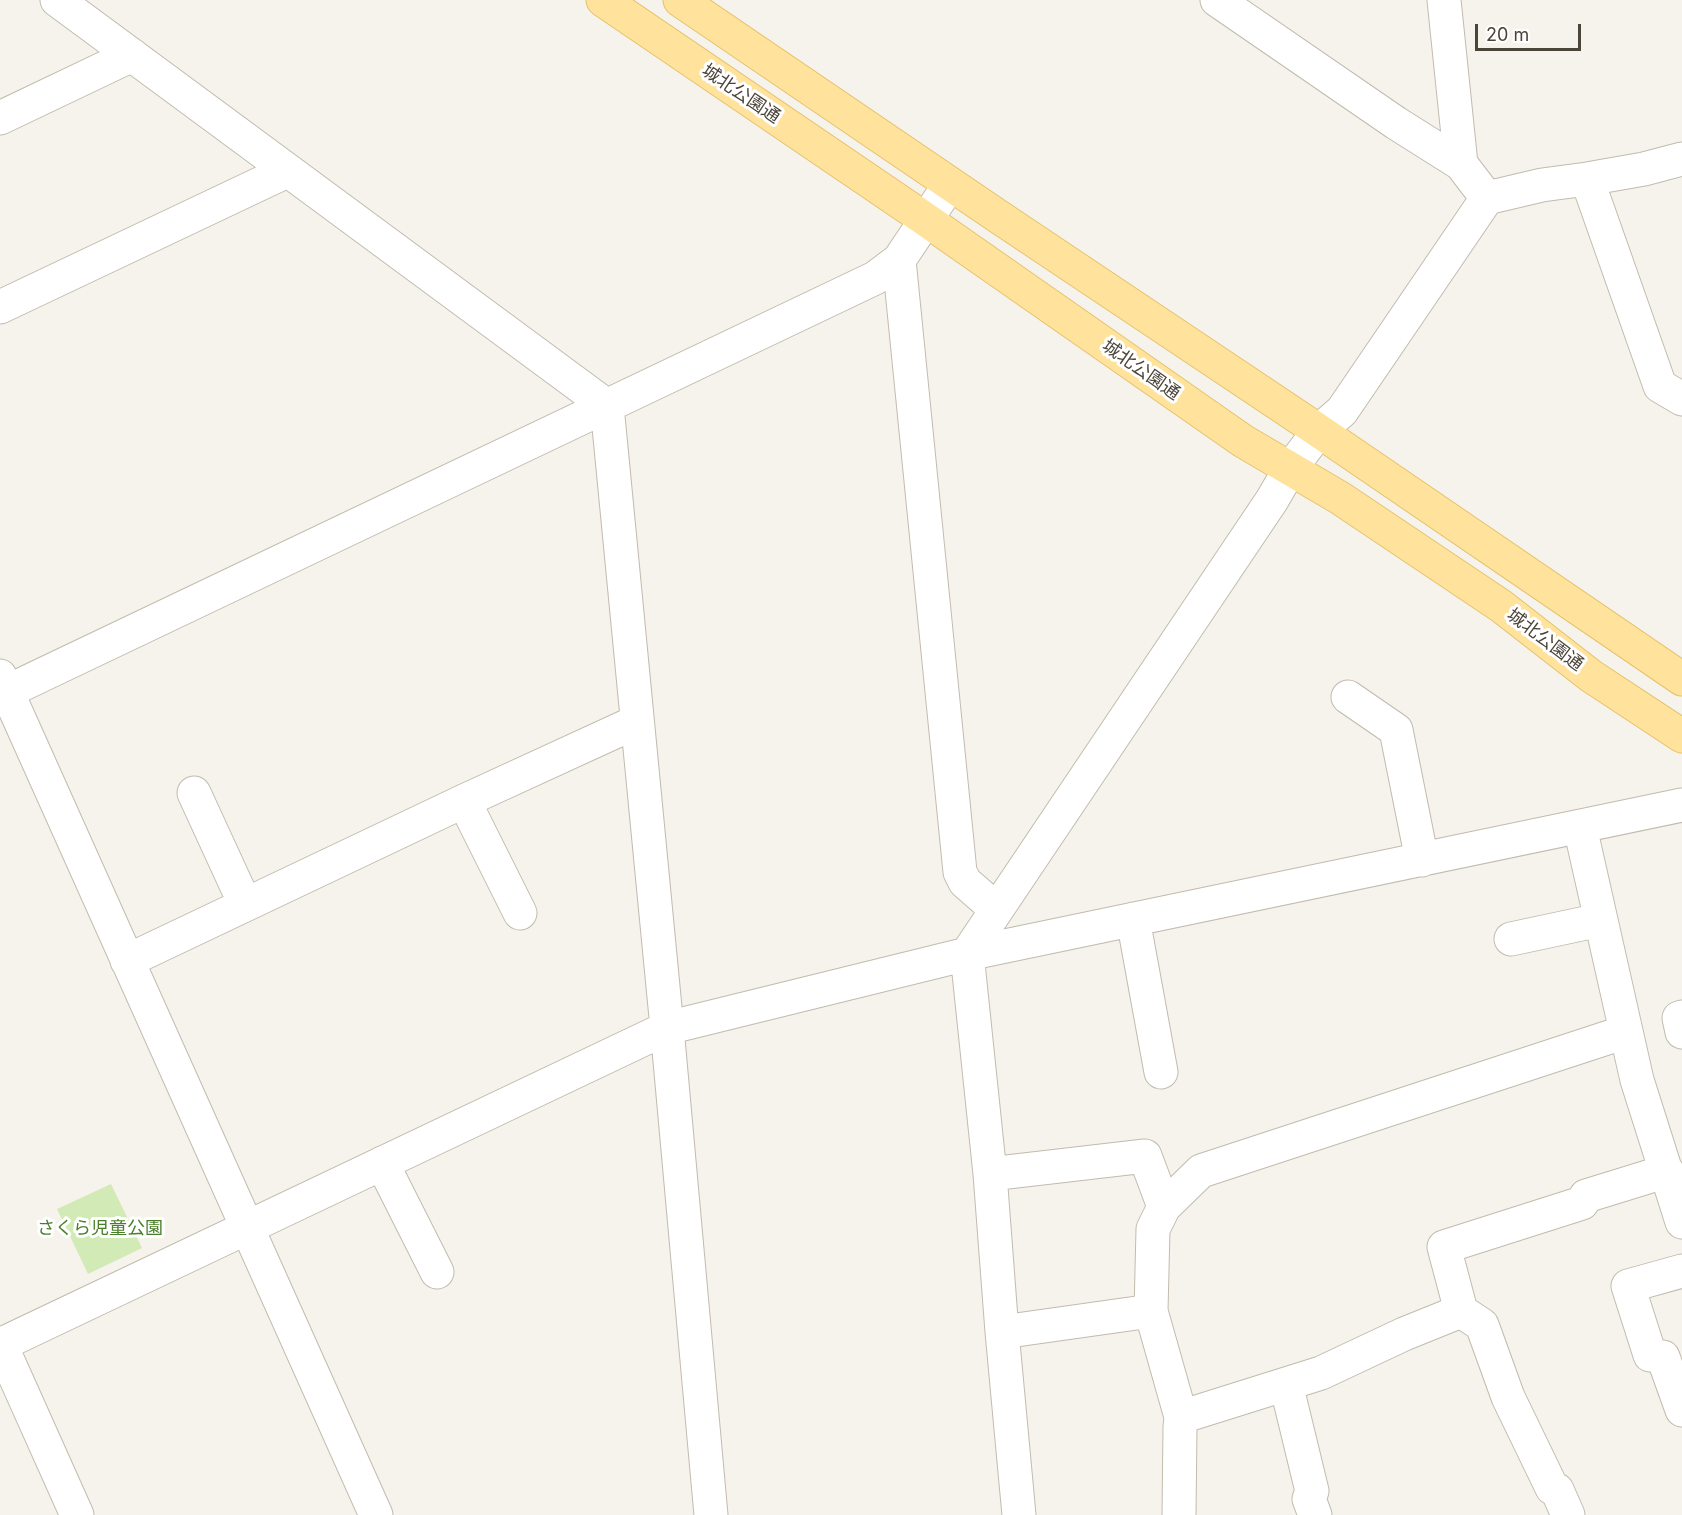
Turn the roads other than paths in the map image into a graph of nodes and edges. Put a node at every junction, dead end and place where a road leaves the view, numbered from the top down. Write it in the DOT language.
graph roads {
  1 [pos="57,0"];
  2 [pos="603,0"];
  3 [pos="680,0"];
  4 [pos="1217,0"];
  5 [pos="1444,0"];
  6 [pos="132,56"];
  7 [pos="0,118"];
  8 [pos="1682,159"];
  9 [pos="1461,164"];
  10 [pos="287,171"];
  11 [pos="1587,179"];
  12 [pos="950,184"];
  13 [pos="1487,198"];
  14 [pos="925,219"];
  15 [pos="899,260"];
  16 [pos="0,307"];
  17 [pos="1682,399"];
  18 [pos="608,406"];
  19 [pos="1319,430"];
  20 [pos="1290,470"];
  21 [pos="1682,679"];
  22 [pos="2,688"];
  23 [pos="1348,698"];
  24 [pos="636,722"];
  25 [pos="1682,736"];
  26 [pos="194,792"];
  27 [pos="464,801"];
  28 [pos="1682,805"];
  29 [pos="1580,827"];
  30 [pos="1422,860"];
  31 [pos="245,904"];
  32 [pos="996,909"];
  33 [pos="520,913"];
  34 [pos="1133,919"];
  35 [pos="1600,920"];
  36 [pos="1511,939"];
  37 [pos="967,954"];
  38 [pos="127,961"];
  39 [pos="1682,1017"];
  40 [pos="667,1028"];
  41 [pos="1625,1032"];
  42 [pos="1682,1032"];
  43 [pos="1161,1072"];
  44 [pos="382,1163"];
  45 [pos="1666,1171"];
  46 [pos="990,1174"];
  47 [pos="1164,1207"];
  48 [pos="1682,1222"];
  49 [pos="247,1227"];
  50 [pos="1682,1271"];
  51 [pos="437,1272"];
  52 [pos="1151,1311"];
  53 [pos="1461,1311"];
  54 [pos="1002,1332"];
  55 [pos="0,1344"];
  56 [pos="1286,1384"];
  57 [pos="1682,1410"];
  58 [pos="1181,1417"];
  59 [pos="77,1515"];
  60 [pos="376,1515"];
  61 [pos="711,1515"];
  62 [pos="1019,1515"];
  63 [pos="1179,1515"];
  64 [pos="1315,1515"];
  65 [pos="1568,1515"];
  1 -- 6 [label="street"];
  2 -- 14 [label="main road, 城北公園通"];
  3 -- 12 [label="main road"];
  4 -- 9 [label="street"];
  5 -- 9 [label="street"];
  6 -- 7 [label="street"];
  6 -- 10 [label="street"];
  8 -- 11 [label="street"];
  9 -- 13 [label="street"];
  10 -- 16 [label="street"];
  10 -- 18 [label="street"];
  11 -- 13 [label="street"];
  11 -- 17 [label="street"];
  12 -- 14 [label="street"];
  12 -- 19 [label="main road"];
  13 -- 19 [label="street"];
  14 -- 15 [label="street"];
  14 -- 20 [label="main road, 城北公園通"];
  15 -- 18 [label="street"];
  15 -- 32 [label="street"];
  18 -- 22 [label="street"];
  18 -- 24 [label="street"];
  19 -- 20 [label="street"];
  19 -- 21 [label="main road"];
  20 -- 25 [label="main road, 城北公園通"];
  20 -- 32 [label="street"];
  22 -- 38 [label="street"];
  23 -- 30 [label="street"];
  24 -- 27 [label="street"];
  24 -- 40 [label="street"];
  26 -- 31 [label="street"];
  27 -- 31 [label="street"];
  27 -- 33 [label="street"];
  28 -- 29 [label="street"];
  29 -- 30 [label="street"];
  29 -- 35 [label="street"];
  30 -- 34 [label="street"];
  31 -- 38 [label="street"];
  32 -- 37 [label="street"];
  34 -- 37 [label="street"];
  34 -- 43 [label="street"];
  35 -- 36 [label="street"];
  35 -- 41 [label="street"];
  37 -- 40 [label="street"];
  37 -- 46 [label="street"];
  38 -- 49 [label="street"];
  39 -- 42 [label="street"];
  40 -- 44 [label="street"];
  40 -- 61 [label="street"];
  41 -- 45 [label="street"];
  41 -- 47 [label="street"];
  44 -- 49 [label="street"];
  44 -- 51 [label="street"];
  45 -- 48 [label="street"];
  45 -- 53 [label="street"];
  46 -- 47 [label="street"];
  46 -- 54 [label="street"];
  47 -- 52 [label="street"];
  49 -- 55 [label="street"];
  49 -- 60 [label="street"];
  50 -- 57 [label="street"];
  52 -- 54 [label="street"];
  52 -- 58 [label="street"];
  53 -- 56 [label="street"];
  53 -- 65 [label="street"];
  54 -- 62 [label="street"];
  55 -- 59 [label="street"];
  56 -- 58 [label="street"];
  56 -- 64 [label="street"];
  58 -- 63 [label="street"];
}
